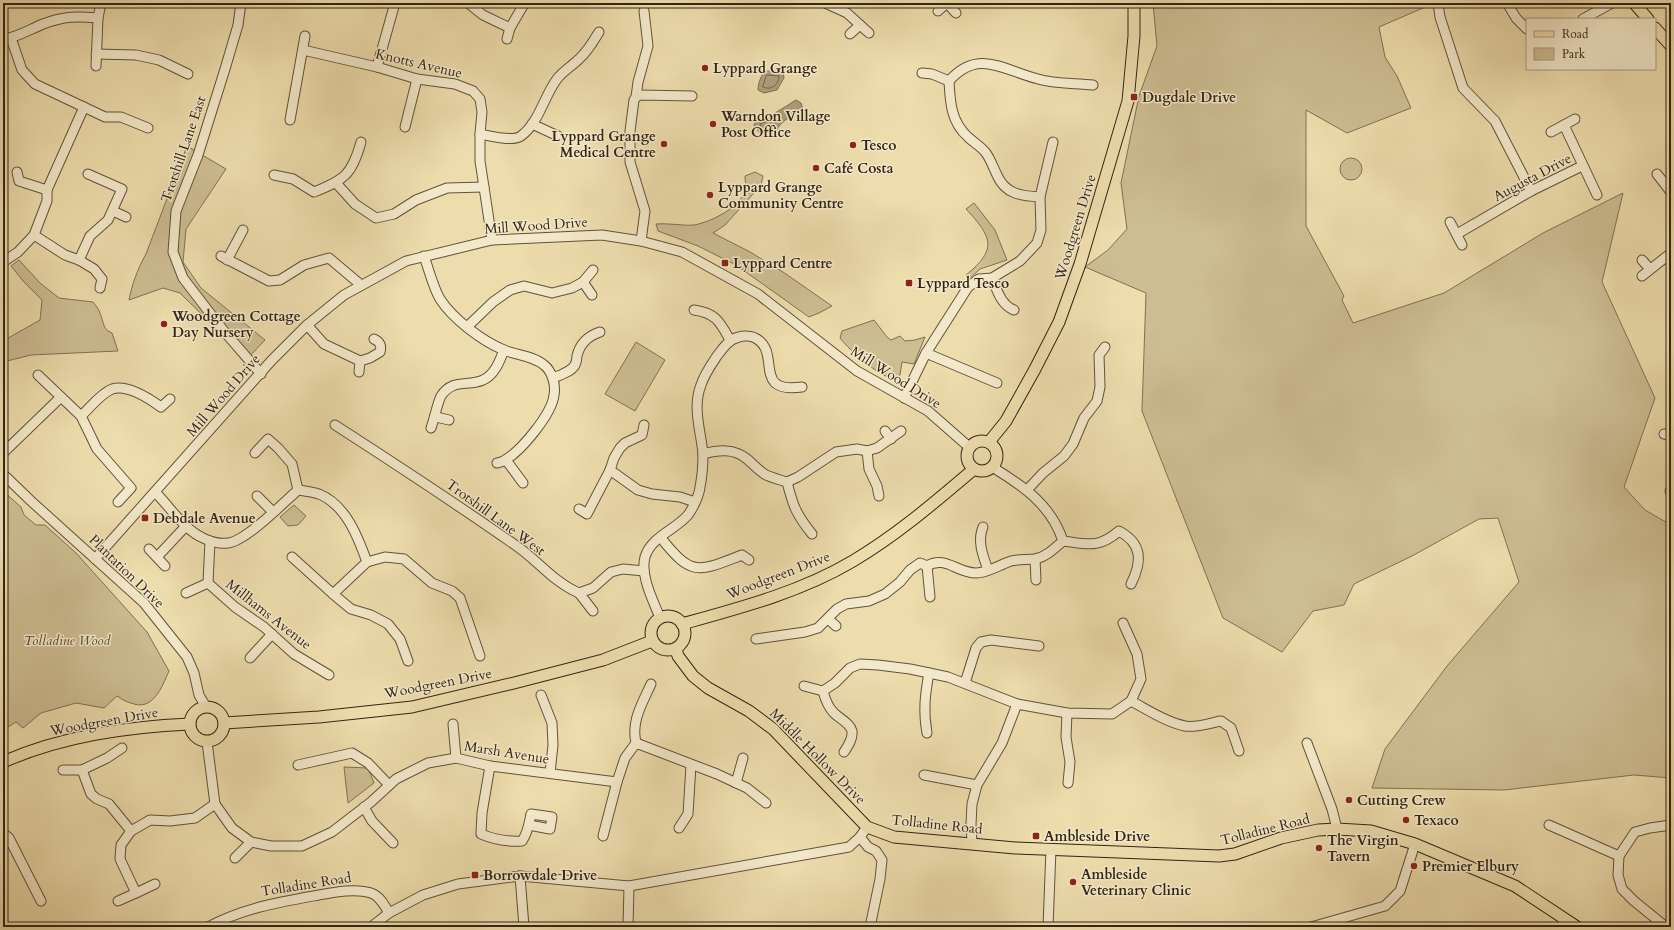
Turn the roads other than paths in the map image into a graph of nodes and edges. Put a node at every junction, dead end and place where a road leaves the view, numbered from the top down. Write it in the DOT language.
graph roads {
  1 [pos="101,3"];
  2 [pos="241,3"];
  3 [pos="395,3"];
  4 [pos="468,3"];
  5 [pos="825,3"];
  6 [pos="947,3"];
  7 [pos="1134,3"];
  8 [pos="1438,3"];
  9 [pos="1507,3"];
  10 [pos="1612,3"];
  11 [pos="1634,3"];
  12 [pos="524,4"];
  13 [pos="644,11"];
  14 [pos="938,11"];
  15 [pos="956,13"];
  16 [pos="98,18"];
  17 [pos="1585,18"];
  18 [pos="1647,18"];
  19 [pos="860,25"];
  20 [pos="510,28"];
  21 [pos="1526,28"];
  22 [pos="1656,29"];
  23 [pos="599,32"];
  24 [pos="869,33"];
  25 [pos="850,34"];
  26 [pos="305,36"];
  27 [pos="7,39"];
  28 [pos="507,39"];
  29 [pos="1671,46"];
  30 [pos="303,50"];
  31 [pos="96,54"];
  32 [pos="96,66"];
  33 [pos="376,67"];
  34 [pos="922,73"];
  35 [pos="188,74"];
  36 [pos="417,79"];
  37 [pos="949,81"];
  38 [pos="1092,85"];
  39 [pos="692,96"];
  40 [pos="636,97"];
  41 [pos="84,107"];
  42 [pos="1575,119"];
  43 [pos="290,120"];
  44 [pos="532,124"];
  45 [pos="1564,125"];
  46 [pos="405,127"];
  47 [pos="148,128"];
  48 [pos="1551,132"];
  49 [pos="480,134"];
  50 [pos="558,136"];
  51 [pos="361,142"];
  52 [pos="1053,142"];
  53 [pos="1582,166"];
  54 [pos="17,172"];
  55 [pos="88,174"];
  56 [pos="1657,174"];
  57 [pos="274,175"];
  58 [pos="336,183"];
  59 [pos="484,187"];
  60 [pos="47,190"];
  61 [pos="1531,191"];
  62 [pos="1671,192"];
  63 [pos="1597,195"];
  64 [pos="1040,197"];
  65 [pos="112,211"];
  66 [pos="126,217"];
  67 [pos="1450,222"];
  68 [pos="243,230"];
  69 [pos="1457,234"];
  70 [pos="34,235"];
  71 [pos="492,240"];
  72 [pos="641,241"];
  73 [pos="1462,245"];
  74 [pos="1671,253"];
  75 [pos="424,256"];
  76 [pos="79,260"];
  77 [pos="1642,260"];
  78 [pos="3,262"];
  79 [pos="1650,269"];
  80 [pos="593,270"];
  81 [pos="1642,276"];
  82 [pos="992,278"];
  83 [pos="583,282"];
  84 [pos="361,285"];
  85 [pos="100,288"];
  86 [pos="592,295"];
  87 [pos="694,310"];
  88 [pos="1014,310"];
  89 [pos="307,325"];
  90 [pos="467,327"];
  91 [pos="600,332"];
  92 [pos="374,339"];
  93 [pos="730,340"];
  94 [pos="1105,347"];
  95 [pos="504,350"];
  96 [pos="926,353"];
  97 [pos="360,361"];
  98 [pos="359,372"];
  99 [pos="261,374"];
  100 [pos="38,375"];
  101 [pos="553,378"];
  102 [pos="997,384"];
  103 [pos="802,387"];
  104 [pos="61,397"];
  105 [pos="904,398"];
  106 [pos="170,399"];
  107 [pos="81,416"];
  108 [pos="436,417"];
  109 [pos="449,420"];
  110 [pos="644,424"];
  111 [pos="335,425"];
  112 [pos="431,428"];
  113 [pos="885,431"];
  114 [pos="901,431"];
  115 [pos="891,439"];
  116 [pos="989,442"];
  117 [pos="969,446"];
  118 [pos="867,451"];
  119 [pos="3,453"];
  120 [pos="255,453"];
  121 [pos="703,454"];
  122 [pos="994,465"];
  123 [pos="974,469"];
  124 [pos="610,470"];
  125 [pos="3,474"];
  126 [pos="787,482"];
  127 [pos="523,483"];
  128 [pos="298,490"];
  129 [pos="1027,490"];
  130 [pos="155,492"];
  131 [pos="257,496"];
  132 [pos="879,496"];
  133 [pos="118,502"];
  134 [pos="695,502"];
  135 [pos="579,509"];
  136 [pos="273,512"];
  137 [pos="186,526"];
  138 [pos="983,526"];
  139 [pos="812,534"];
  140 [pos="661,538"];
  141 [pos="210,541"];
  142 [pos="1063,541"];
  143 [pos="149,549"];
  144 [pos="157,557"];
  145 [pos="292,557"];
  146 [pos="95,559"];
  147 [pos="1035,559"];
  148 [pos="749,560"];
  149 [pos="366,562"];
  150 [pos="165,566"];
  151 [pos="927,566"];
  152 [pos="644,570"];
  153 [pos="988,570"];
  154 [pos="1036,580"];
  155 [pos="208,583"];
  156 [pos="1131,584"];
  157 [pos="186,593"];
  158 [pos="579,593"];
  159 [pos="333,594"];
  160 [pos="930,597"];
  161 [pos="593,610"];
  162 [pos="660,618"];
  163 [pos="828,619"];
  164 [pos="1123,623"];
  165 [pos="682,624"];
  166 [pos="836,626"];
  167 [pos="272,634"];
  168 [pos="756,639"];
  169 [pos="652,641"];
  170 [pos="1039,646"];
  171 [pos="676,649"];
  172 [pos="480,656"];
  173 [pos="250,658"];
  174 [pos="408,661"];
  175 [pos="929,673"];
  176 [pos="329,675"];
  177 [pos="965,683"];
  178 [pos="651,684"];
  179 [pos="804,686"];
  180 [pos="823,691"];
  181 [pos="541,694"];
  182 [pos="646,695"];
  183 [pos="654,700"];
  184 [pos="1131,701"];
  185 [pos="1017,704"];
  186 [pos="206,707"];
  187 [pos="1067,713"];
  188 [pos="224,723"];
  189 [pos="190,724"];
  190 [pos="453,724"];
  191 [pos="927,733"];
  192 [pos="207,742"];
  193 [pos="636,743"];
  194 [pos="1307,743"];
  195 [pos="122,748"];
  196 [pos="1239,751"];
  197 [pos="844,752"];
  198 [pos="456,758"];
  199 [pos="744,758"];
  200 [pos="3,762"];
  201 [pos="691,764"];
  202 [pos="298,766"];
  203 [pos="490,766"];
  204 [pos="63,770"];
  205 [pos="82,770"];
  206 [pos="550,773"];
  207 [pos="924,775"];
  208 [pos="618,782"];
  209 [pos="1068,782"];
  210 [pos="736,783"];
  211 [pos="390,785"];
  212 [pos="976,785"];
  213 [pos="766,803"];
  214 [pos="215,804"];
  215 [pos="364,807"];
  216 [pos="529,825"];
  217 [pos="1671,825"];
  218 [pos="867,826"];
  219 [pos="1549,826"];
  220 [pos="679,828"];
  221 [pos="1338,829"];
  222 [pos="130,831"];
  223 [pos="3,833"];
  224 [pos="603,836"];
  225 [pos="860,837"];
  226 [pos="251,842"];
  227 [pos="972,843"];
  228 [pos="393,844"];
  229 [pos="1415,844"];
  230 [pos="1051,849"];
  231 [pos="1619,856"];
  232 [pos="235,858"];
  233 [pos="520,876"];
  234 [pos="155,884"];
  235 [pos="629,886"];
  236 [pos="136,893"];
  237 [pos="41,901"];
  238 [pos="118,901"];
  239 [pos="389,913"];
  240 [pos="208,927"];
  241 [pos="371,927"];
  242 [pos="524,927"];
  243 [pos="628,927"];
  244 [pos="870,927"];
  245 [pos="1048,927"];
  246 [pos="1311,927"];
  247 [pos="1577,927"];
  248 [pos="1666,927"];
  1 -- 16 [label="street"];
  2 -- 99 [label="street, Trotshill Lane East"];
  3 -- 33 [label="street"];
  4 -- 20 [label="street"];
  5 -- 19 [label="street"];
  6 -- 14 [label="street"];
  6 -- 15 [label="street"];
  7 -- 116 [label="main road, Woodgreen Drive"];
  8 -- 61 [label="street"];
  9 -- 21 [label="street"];
  10 -- 17 [label="street"];
  11 -- 18 [label="main road"];
  12 -- 20 [label="street"];
  13 -- 40 [label="street"];
  16 -- 27 [label="street"];
  16 -- 31 [label="street"];
  19 -- 24 [label="street"];
  19 -- 25 [label="street"];
  20 -- 28 [label="street"];
  22 -- 29 [label="main road"];
  23 -- 44 [label="street"];
  26 -- 30 [label="street"];
  27 -- 41 [label="street"];
  30 -- 33 [label="street, Knotts Avenue"];
  30 -- 43 [label="street"];
  31 -- 32 [label="street"];
  31 -- 35 [label="street"];
  33 -- 36 [label="street, Knotts Avenue"];
  34 -- 37 [label="street"];
  36 -- 46 [label="street"];
  36 -- 49 [label="street, Knotts Avenue"];
  37 -- 38 [label="street"];
  37 -- 64 [label="street"];
  39 -- 40 [label="street"];
  40 -- 72 [label="street"];
  41 -- 47 [label="street"];
  41 -- 60 [label="street"];
  42 -- 45 [label="street"];
  44 -- 49 [label="street"];
  44 -- 50 [label="street"];
  45 -- 48 [label="street"];
  45 -- 53 [label="street, Augusta Drive"];
  49 -- 59 [label="street, Knotts Avenue"];
  51 -- 58 [label="street"];
  52 -- 64 [label="street"];
  53 -- 61 [label="street, Augusta Drive"];
  53 -- 63 [label="street"];
  54 -- 60 [label="street"];
  55 -- 65 [label="street"];
  56 -- 62 [label="street"];
  57 -- 58 [label="street"];
  58 -- 59 [label="street"];
  59 -- 71 [label="street, Knotts Avenue"];
  60 -- 70 [label="street"];
  61 -- 69 [label="street, Augusta Drive"];
  64 -- 82 [label="street"];
  65 -- 66 [label="street"];
  65 -- 76 [label="street"];
  67 -- 69 [label="street"];
  68 -- 84 [label="street"];
  69 -- 73 [label="street"];
  70 -- 76 [label="street"];
  70 -- 78 [label="street"];
  71 -- 72 [label="street, Mill Wood Drive"];
  71 -- 75 [label="street, Mill Wood Drive"];
  72 -- 105 [label="street, Mill Wood Drive"];
  74 -- 79 [label="street"];
  75 -- 84 [label="street, Mill Wood Drive"];
  75 -- 90 [label="street"];
  76 -- 85 [label="street"];
  77 -- 79 [label="street"];
  79 -- 81 [label="street"];
  80 -- 83 [label="street"];
  82 -- 88 [label="street"];
  82 -- 96 [label="street"];
  83 -- 86 [label="street"];
  83 -- 90 [label="street"];
  84 -- 89 [label="street, Mill Wood Drive"];
  87 -- 93 [label="street"];
  89 -- 97 [label="street"];
  89 -- 99 [label="street, Mill Wood Drive"];
  90 -- 95 [label="street"];
  91 -- 101 [label="street"];
  92 -- 97 [label="street"];
  93 -- 103 [label="street"];
  93 -- 121 [label="street"];
  94 -- 129 [label="street"];
  95 -- 101 [label="street"];
  95 -- 108 [label="street"];
  96 -- 102 [label="street"];
  96 -- 105 [label="street"];
  97 -- 98 [label="street"];
  99 -- 130 [label="street, Mill Wood Drive"];
  100 -- 104 [label="street"];
  101 -- 127 [label="street"];
  104 -- 107 [label="street"];
  104 -- 119 [label="street"];
  105 -- 117 [label="street, Mill Wood Drive"];
  106 -- 107 [label="street"];
  107 -- 133 [label="street"];
  108 -- 109 [label="street"];
  108 -- 112 [label="street"];
  110 -- 124 [label="street"];
  111 -- 158 [label="street, Trotshill Lane West"];
  113 -- 115 [label="street"];
  114 -- 115 [label="street"];
  115 -- 118 [label="street"];
  116 -- 117 [label="main road"];
  116 -- 122 [label="main road"];
  117 -- 123 [label="main road"];
  118 -- 126 [label="street"];
  118 -- 132 [label="street"];
  120 -- 128 [label="street"];
  121 -- 126 [label="street"];
  121 -- 134 [label="street"];
  122 -- 123 [label="main road"];
  122 -- 129 [label="street"];
  123 -- 165 [label="main road, Woodgreen Drive"];
  124 -- 134 [label="street"];
  124 -- 135 [label="street"];
  125 -- 146 [label="street, Plantation Drive"];
  126 -- 139 [label="street"];
  128 -- 136 [label="street"];
  128 -- 149 [label="street"];
  129 -- 142 [label="street"];
  130 -- 137 [label="street"];
  130 -- 146 [label="street, Mill Wood Drive"];
  131 -- 136 [label="street"];
  134 -- 140 [label="street"];
  136 -- 141 [label="street"];
  137 -- 141 [label="street"];
  137 -- 144 [label="street"];
  138 -- 153 [label="street"];
  140 -- 148 [label="street"];
  140 -- 152 [label="street"];
  141 -- 155 [label="street, Millhams Avenue"];
  142 -- 147 [label="street"];
  142 -- 156 [label="street"];
  143 -- 144 [label="street"];
  144 -- 150 [label="street"];
  145 -- 159 [label="street"];
  146 -- 186 [label="street, Plantation Drive"];
  147 -- 153 [label="street"];
  147 -- 154 [label="street"];
  149 -- 159 [label="street"];
  149 -- 172 [label="street"];
  151 -- 153 [label="street"];
  151 -- 160 [label="street"];
  151 -- 163 [label="street"];
  152 -- 158 [label="street"];
  152 -- 162 [label="street"];
  155 -- 157 [label="street"];
  155 -- 167 [label="street, Millhams Avenue"];
  158 -- 161 [label="street"];
  159 -- 174 [label="street"];
  162 -- 165 [label="main road"];
  162 -- 169 [label="main road"];
  163 -- 166 [label="street"];
  163 -- 168 [label="street"];
  164 -- 184 [label="street"];
  165 -- 171 [label="main road"];
  167 -- 173 [label="street"];
  167 -- 176 [label="street, Millhams Avenue"];
  169 -- 171 [label="main road"];
  169 -- 188 [label="main road, Woodgreen Drive"];
  170 -- 177 [label="street"];
  171 -- 218 [label="main road, Middle Hollow Drive"];
  175 -- 177 [label="street"];
  175 -- 180 [label="street"];
  175 -- 191 [label="street"];
  177 -- 185 [label="street"];
  178 -- 182 [label="street"];
  179 -- 180 [label="street"];
  180 -- 197 [label="street"];
  181 -- 206 [label="street"];
  182 -- 183 [label="street"];
  182 -- 193 [label="street"];
  184 -- 187 [label="street"];
  184 -- 196 [label="street"];
  185 -- 187 [label="street"];
  185 -- 212 [label="street"];
  186 -- 188 [label="main road"];
  186 -- 189 [label="main road"];
  187 -- 209 [label="street"];
  188 -- 192 [label="main road"];
  189 -- 192 [label="main road"];
  189 -- 200 [label="main road, Woodgreen Drive"];
  190 -- 198 [label="street"];
  192 -- 214 [label="street, Marsh Avenue"];
  193 -- 201 [label="street"];
  193 -- 208 [label="street"];
  194 -- 221 [label="street"];
  195 -- 205 [label="street"];
  198 -- 203 [label="street, Marsh Avenue"];
  198 -- 211 [label="street, Marsh Avenue"];
  199 -- 210 [label="street"];
  201 -- 210 [label="street"];
  201 -- 220 [label="street"];
  202 -- 211 [label="street"];
  203 -- 206 [label="street, Marsh Avenue"];
  203 -- 216 [label="street"];
  204 -- 205 [label="street"];
  205 -- 222 [label="street"];
  206 -- 208 [label="street, Marsh Avenue"];
  207 -- 212 [label="street"];
  208 -- 224 [label="street"];
  210 -- 213 [label="street"];
  211 -- 215 [label="street, Marsh Avenue"];
  212 -- 227 [label="street"];
  214 -- 222 [label="street"];
  214 -- 226 [label="street, Marsh Avenue"];
  215 -- 226 [label="street, Marsh Avenue"];
  215 -- 228 [label="street"];
  217 -- 231 [label="street"];
  218 -- 225 [label="street"];
  218 -- 227 [label="main road, Tolladine Road"];
  219 -- 231 [label="street"];
  221 -- 229 [label="main road, Tolladine Road"];
  221 -- 230 [label="main road, Tolladine Road"];
  222 -- 236 [label="street"];
  223 -- 237 [label="street"];
  225 -- 235 [label="street"];
  225 -- 244 [label="street"];
  226 -- 232 [label="street"];
  227 -- 230 [label="main road, Tolladine Road"];
  229 -- 246 [label="street"];
  229 -- 247 [label="main road, Tolladine Road"];
  230 -- 245 [label="street"];
  231 -- 248 [label="street"];
  233 -- 235 [label="street"];
  233 -- 239 [label="street"];
  233 -- 242 [label="street"];
  234 -- 236 [label="street"];
  235 -- 243 [label="street"];
  236 -- 238 [label="street"];
  239 -- 240 [label="street, Tolladine Road"];
  239 -- 241 [label="street"];
}
